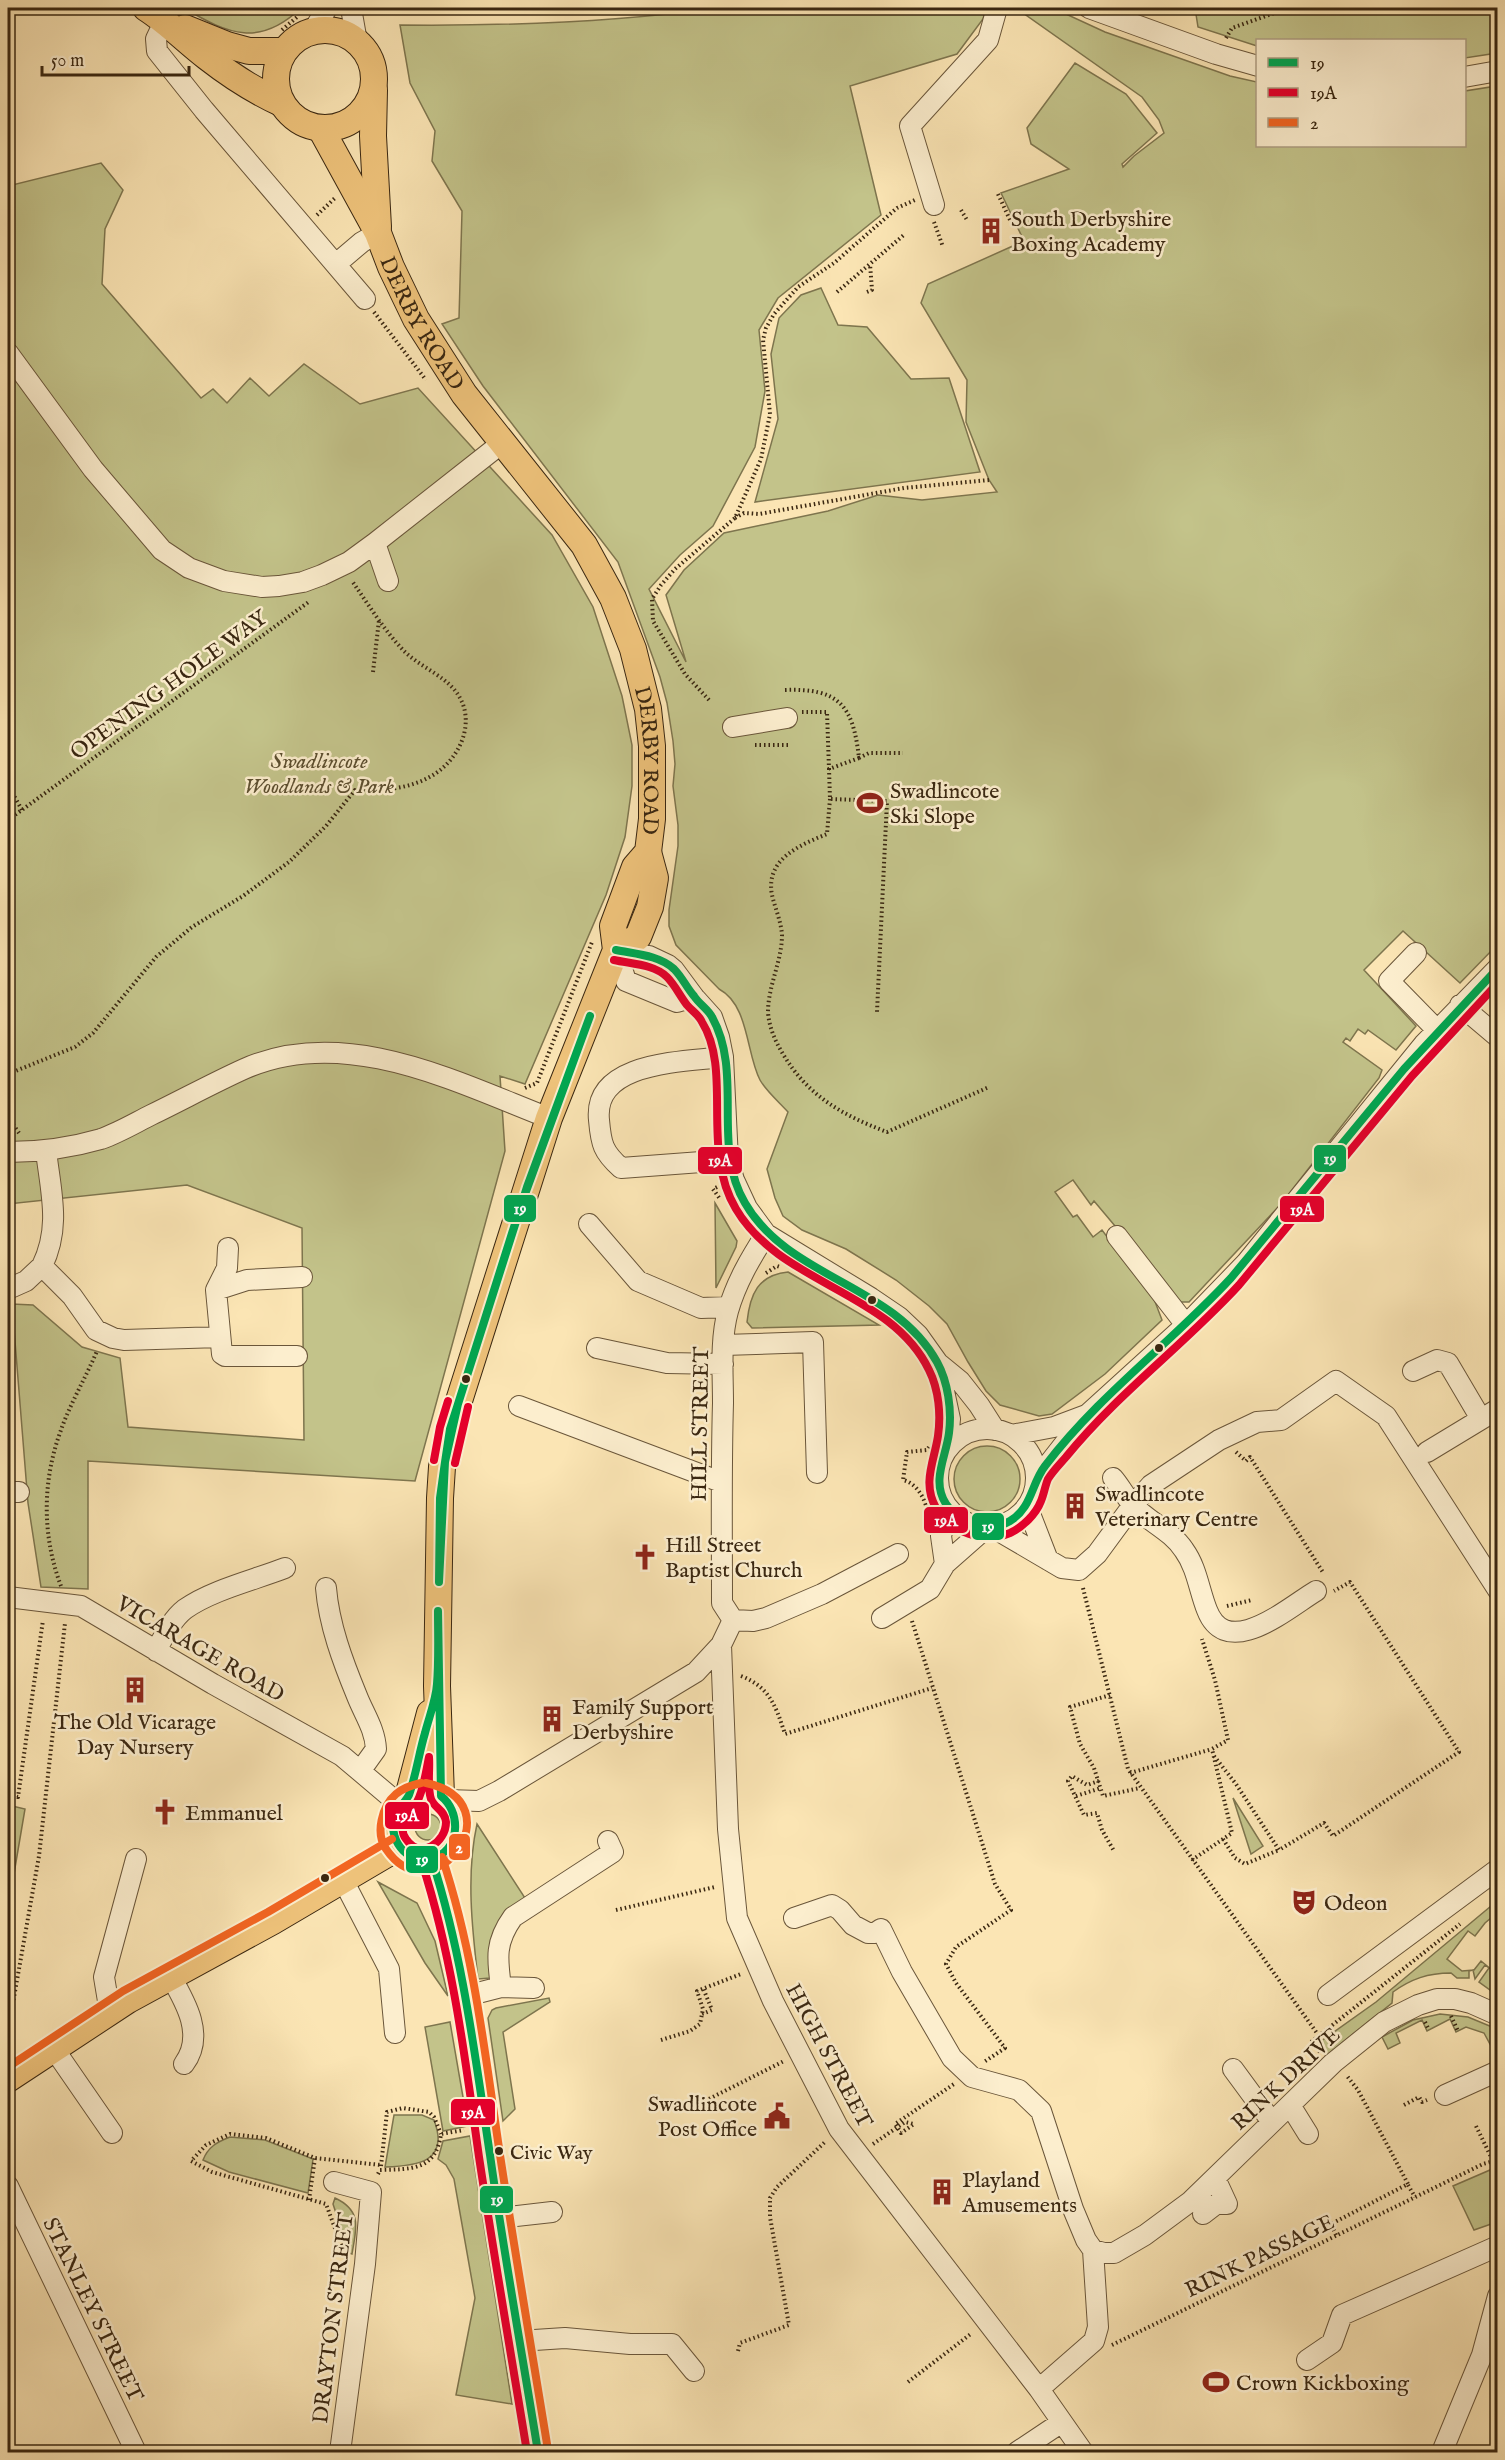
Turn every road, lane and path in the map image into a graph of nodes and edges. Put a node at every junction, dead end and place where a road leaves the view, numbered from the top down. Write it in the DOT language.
graph roads {
  1 [pos="327,8"];
  2 [pos="351,8"];
  3 [pos="998,8"];
  4 [pos="1089,8"];
  5 [pos="1289,8"];
  6 [pos="155,14"];
  7 [pos="313,31"];
  8 [pos="357,42"];
  9 [pos="284,51"];
  10 [pos="1216,54"];
  11 [pos="1256,66"];
  12 [pos="1497,72"];
  13 [pos="1466,77"];
  14 [pos="374,85"];
  15 [pos="282,103"];
  16 [pos="321,129"];
  17 [pos="998,194"];
  18 [pos="933,206"];
  19 [pos="962,210"];
  20 [pos="967,220"];
  21 [pos="1008,222"];
  22 [pos="378,233"];
  23 [pos="904,234"];
  24 [pos="943,247"];
  25 [pos="336,264"];
  26 [pos="870,264"];
  27 [pos="837,292"];
  28 [pos="867,292"];
  29 [pos="367,303"];
  30 [pos="8,353"];
  31 [pos="408,356"];
  32 [pos="502,443"];
  33 [pos="989,480"];
  34 [pos="735,518"];
  35 [pos="375,543"];
  36 [pos="347,575"];
  37 [pos="388,581"];
  38 [pos="311,601"];
  39 [pos="379,619"];
  40 [pos="373,672"];
  41 [pos="785,690"];
  42 [pos="709,700"];
  43 [pos="787,718"];
  44 [pos="733,727"];
  45 [pos="757,745"];
  46 [pos="903,753"];
  47 [pos="859,758"];
  48 [pos="829,769"];
  49 [pos="8,785"];
  50 [pos="830,799"];
  51 [pos="22,810"];
  52 [pos="8,820"];
  53 [pos="594,937"];
  54 [pos="616,950"];
  55 [pos="1416,953"];
  56 [pos="1497,968"];
  57 [pos="694,998"];
  58 [pos="1460,1005"];
  59 [pos="877,1012"];
  60 [pos="1437,1030"];
  61 [pos="1497,1037"];
  62 [pos="723,1057"];
  63 [pos="8,1074"];
  64 [pos="989,1087"];
  65 [pos="524,1088"];
  66 [pos="549,1119"];
  67 [pos="46,1151"];
  68 [pos="8,1152"];
  69 [pos="728,1160"];
  70 [pos="713,1189"];
  71 [pos="724,1207"];
  72 [pos="589,1224"];
  73 [pos="766,1234"];
  74 [pos="1117,1236"];
  75 [pos="228,1248"];
  76 [pos="42,1266"];
  77 [pos="788,1268"];
  78 [pos="302,1277"];
  79 [pos="762,1278"];
  80 [pos="8,1289"];
  81 [pos="216,1290"];
  82 [pos="729,1307"];
  83 [pos="1186,1325"];
  84 [pos="104,1334"];
  85 [pos="221,1345"];
  86 [pos="597,1348"];
  87 [pos="724,1354"];
  88 [pos="297,1356"];
  89 [pos="938,1363"];
  90 [pos="1413,1371"];
  91 [pos="519,1406"];
  92 [pos="1087,1415"];
  93 [pos="1492,1415"];
  94 [pos="1003,1432"];
  95 [pos="940,1446"];
  96 [pos="1427,1452"];
  97 [pos="1250,1457"];
  98 [pos="817,1473"];
  99 [pos="1113,1478"];
  100 [pos="1036,1480"];
  101 [pos="721,1482"];
  102 [pos="1133,1505"];
  103 [pos="1027,1506"];
  104 [pos="948,1508"];
  105 [pos="928,1518"];
  106 [pos="989,1527"];
  107 [pos="898,1554"];
  108 [pos="1048,1560"];
  109 [pos="945,1563"];
  110 [pos="285,1568"];
  111 [pos="1079,1570"];
  112 [pos="326,1587"];
  113 [pos="1497,1590"];
  114 [pos="1316,1591"];
  115 [pos="8,1597"];
  116 [pos="47,1602"];
  117 [pos="67,1604"];
  118 [pos="901,1606"];
  119 [pos="882,1618"];
  120 [pos="733,1620"];
  121 [pos="1201,1637"];
  122 [pos="721,1645"];
  123 [pos="156,1651"];
  124 [pos="739,1675"];
  125 [pos="437,1686"];
  126 [pos="932,1688"];
  127 [pos="1110,1695"];
  128 [pos="1212,1749"];
  129 [pos="1214,1756"];
  130 [pos="361,1770"];
  131 [pos="1130,1773"];
  132 [pos="1099,1781"];
  133 [pos="1101,1788"];
  134 [pos="1140,1788"];
  135 [pos="8,1796"];
  136 [pos="1076,1796"];
  137 [pos="444,1798"];
  138 [pos="404,1801"];
  139 [pos="1223,1839"];
  140 [pos="608,1841"];
  141 [pos="397,1848"];
  142 [pos="1279,1850"];
  143 [pos="1114,1851"];
  144 [pos="135,1859"];
  145 [pos="432,1860"];
  146 [pos="1192,1860"];
  147 [pos="1497,1869"];
  148 [pos="344,1880"];
  149 [pos="733,1883"];
  150 [pos="616,1910"];
  151 [pos="1468,1917"];
  152 [pos="794,1918"];
  153 [pos="758,1966"];
  154 [pos="171,1977"];
  155 [pos="501,1987"];
  156 [pos="534,1988"];
  157 [pos="704,1988"];
  158 [pos="1328,1995"];
  159 [pos="466,1996"];
  160 [pos="110,2013"];
  161 [pos="702,2014"];
  162 [pos="1497,2015"];
  163 [pos="8,2031"];
  164 [pos="395,2033"];
  165 [pos="1319,2036"];
  166 [pos="661,2040"];
  167 [pos="54,2049"];
  168 [pos="800,2053"];
  169 [pos="1323,2056"];
  170 [pos="184,2064"];
  171 [pos="1233,2069"];
  172 [pos="1340,2070"];
  173 [pos="1497,2072"];
  174 [pos="968,2073"];
  175 [pos="8,2079"];
  176 [pos="1445,2095"];
  177 [pos="1290,2104"];
  178 [pos="693,2107"];
  179 [pos="1272,2122"];
  180 [pos="486,2126"];
  181 [pos="1476,2126"];
  182 [pos="839,2129"];
  183 [pos="111,2133"];
  184 [pos="441,2134"];
  185 [pos="1308,2134"];
  186 [pos="858,2154"];
  187 [pos="315,2158"];
  188 [pos="1495,2161"];
  189 [pos="380,2167"];
  190 [pos="1215,2178"];
  191 [pos="333,2182"];
  192 [pos="1408,2184"];
  193 [pos="8,2186"];
  194 [pos="371,2192"];
  195 [pos="1415,2197"];
  196 [pos="309,2200"];
  197 [pos="552,2212"];
  198 [pos="1203,2214"];
  199 [pos="499,2218"];
  200 [pos="1336,2235"];
  201 [pos="1497,2246"];
  202 [pos="1094,2250"];
  203 [pos="363,2280"];
  204 [pos="1497,2296"];
  205 [pos="986,2321"];
  206 [pos="519,2341"];
  207 [pos="1105,2348"];
  208 [pos="738,2351"];
  209 [pos="1307,2360"];
  210 [pos="694,2371"];
  211 [pos="909,2382"];
  212 [pos="1039,2389"];
  213 [pos="1062,2422"];
  214 [pos="136,2452"];
  215 [pos="340,2452"];
  216 [pos="538,2452"];
  217 [pos="1017,2452"];
  218 [pos="1083,2452"];
  219 [pos="1442,2452"];
  1 -- 7 [label="street"];
  2 -- 8 [label="street"];
  3 -- 18 [label="street"];
  4 -- 10 [label="street"];
  5 -- 10 [label="path"];
  6 -- 9 [label="main road"];
  6 -- 15 [label="main road"];
  6 -- 25 [label="street, DERBY ROAD"];
  7 -- 8 [label="main road"];
  7 -- 9 [label="main road"];
  8 -- 14 [label="main road"];
  9 -- 15 [label="main road"];
  10 -- 11 [label="street"];
  12 -- 13 [label="street"];
  14 -- 16 [label="main road"];
  14 -- 22 [label="main road, DERBY ROAD"];
  15 -- 16 [label="main road"];
  16 -- 22 [label="main road, DERBY ROAD"];
  17 -- 21 [label="path"];
  18 -- 24 [label="path"];
  18 -- 34 [label="path"];
  19 -- 20 [label="path"];
  22 -- 25 [label="street"];
  22 -- 32 [label="main road, DERBY ROAD"];
  23 -- 26 [label="path"];
  25 -- 29 [label="street, DERBY ROAD"];
  26 -- 27 [label="path"];
  26 -- 28 [label="path"];
  29 -- 31 [label="path"];
  30 -- 35 [label="street"];
  32 -- 35 [label="street"];
  32 -- 54 [label="main road, DERBY ROAD"];
  33 -- 34 [label="path"];
  34 -- 42 [label="path"];
  35 -- 37 [label="street"];
  36 -- 39 [label="path"];
  38 -- 51 [label="path, OPENING HOLE WAY"];
  39 -- 40 [label="path"];
  39 -- 63 [label="path"];
  41 -- 47 [label="path"];
  43 -- 44 [label="street"];
  43 -- 45 [label="path"];
  43 -- 48 [label="path"];
  46 -- 47 [label="path"];
  47 -- 48 [label="path"];
  48 -- 50 [label="path"];
  49 -- 51 [label="path"];
  50 -- 59 [label="path"];
  50 -- 64 [label="path"];
  51 -- 52 [label="path, OPENING HOLE WAY"];
  53 -- 65 [label="path"];
  54 -- 57 [label="street"];
  54 -- 57 [label="street"];
  54 -- 66 [label="main road, DERBY ROAD"];
  55 -- 60 [label="street"];
  56 -- 58 [label="street"];
  57 -- 62 [label="street"];
  58 -- 60 [label="street"];
  58 -- 61 [label="street"];
  60 -- 83 [label="street"];
  62 -- 69 [label="street"];
  62 -- 69 [label="street"];
  66 -- 67 [label="street"];
  66 -- 125 [label="main road, DERBY ROAD"];
  67 -- 68 [label="street"];
  67 -- 76 [label="street"];
  69 -- 73 [label="street"];
  70 -- 71 [label="path"];
  72 -- 82 [label="street"];
  73 -- 82 [label="street, HILL STREET"];
  73 -- 89 [label="street"];
  74 -- 83 [label="street"];
  75 -- 81 [label="street"];
  76 -- 80 [label="street"];
  76 -- 84 [label="street"];
  77 -- 79 [label="path"];
  78 -- 81 [label="street"];
  81 -- 85 [label="street"];
  82 -- 87 [label="street, HILL STREET"];
  83 -- 92 [label="street"];
  84 -- 85 [label="street"];
  84 -- 117 [label="path"];
  85 -- 88 [label="street"];
  86 -- 87 [label="street"];
  87 -- 98 [label="street"];
  87 -- 101 [label="street, HILL STREET"];
  89 -- 94 [label="street"];
  89 -- 95 [label="street"];
  90 -- 93 [label="street"];
  91 -- 101 [label="street"];
  92 -- 94 [label="street"];
  92 -- 100 [label="street"];
  93 -- 96 [label="street"];
  94 -- 95 [label="street"];
  94 -- 100 [label="street"];
  95 -- 104 [label="street"];
  95 -- 105 [label="path"];
  97 -- 142 [label="path"];
  99 -- 102 [label="street"];
  100 -- 103 [label="street"];
  101 -- 120 [label="street, HILL STREET"];
  102 -- 111 [label="street"];
  102 -- 113 [label="street"];
  102 -- 114 [label="street"];
  103 -- 106 [label="street"];
  103 -- 108 [label="street"];
  104 -- 106 [label="street"];
  104 -- 109 [label="street"];
  106 -- 108 [label="street"];
  106 -- 109 [label="street"];
  107 -- 120 [label="street"];
  108 -- 111 [label="street"];
  109 -- 118 [label="street"];
  110 -- 123 [label="street"];
  111 -- 127 [label="path"];
  112 -- 130 [label="street"];
  115 -- 116 [label="street, VICARAGE ROAD"];
  116 -- 117 [label="street, VICARAGE ROAD"];
  116 -- 135 [label="path"];
  117 -- 123 [label="street, VICARAGE ROAD"];
  117 -- 163 [label="path"];
  118 -- 119 [label="street"];
  118 -- 126 [label="path"];
  120 -- 122 [label="street"];
  121 -- 128 [label="path"];
  122 -- 137 [label="street"];
  122 -- 149 [label="street, HIGH STREET"];
  123 -- 130 [label="street, VICARAGE ROAD"];
  124 -- 126 [label="path"];
  125 -- 137 [label="main road, DERBY ROAD"];
  125 -- 138 [label="main road, DERBY ROAD"];
  126 -- 174 [label="path"];
  127 -- 131 [label="path"];
  127 -- 132 [label="path"];
  128 -- 129 [label="path"];
  128 -- 131 [label="path"];
  129 -- 139 [label="path"];
  129 -- 142 [label="path"];
  130 -- 138 [label="street, VICARAGE ROAD"];
  131 -- 134 [label="path"];
  132 -- 133 [label="path"];
  132 -- 136 [label="path"];
  133 -- 134 [label="path"];
  133 -- 136 [label="path"];
  134 -- 146 [label="path"];
  136 -- 143 [label="path"];
  137 -- 138 [label="main road"];
  137 -- 145 [label="main road"];
  138 -- 141 [label="main road"];
  139 -- 142 [label="path"];
  139 -- 146 [label="path"];
  140 -- 155 [label="street"];
  141 -- 145 [label="main road"];
  141 -- 148 [label="main road"];
  144 -- 160 [label="street"];
  145 -- 159 [label="main road"];
  146 -- 165 [label="path"];
  147 -- 158 [label="street"];
  148 -- 154 [label="main road"];
  148 -- 164 [label="street"];
  149 -- 150 [label="path"];
  149 -- 153 [label="street, HIGH STREET"];
  151 -- 165 [label="path"];
  152 -- 174 [label="street"];
  153 -- 157 [label="path"];
  153 -- 168 [label="street, HIGH STREET"];
  154 -- 160 [label="main road"];
  154 -- 170 [label="street"];
  155 -- 156 [label="street"];
  155 -- 159 [label="street"];
  157 -- 161 [label="path"];
  157 -- 161 [label="path"];
  159 -- 180 [label="main road"];
  160 -- 167 [label="main road"];
  161 -- 166 [label="path"];
  162 -- 177 [label="street, RINK DRIVE"];
  165 -- 169 [label="path"];
  167 -- 175 [label="main road"];
  167 -- 183 [label="street"];
  168 -- 178 [label="path"];
  168 -- 182 [label="street, HIGH STREET"];
  171 -- 179 [label="street"];
  172 -- 192 [label="path"];
  173 -- 176 [label="street"];
  174 -- 186 [label="path"];
  174 -- 202 [label="street"];
  177 -- 179 [label="street, RINK DRIVE"];
  177 -- 185 [label="street"];
  179 -- 190 [label="street, RINK DRIVE"];
  180 -- 184 [label="path"];
  180 -- 199 [label="main road"];
  181 -- 188 [label="path"];
  182 -- 186 [label="street, HIGH STREET"];
  182 -- 208 [label="path"];
  184 -- 189 [label="path"];
  184 -- 189 [label="path"];
  186 -- 205 [label="street, HIGH STREET"];
  187 -- 189 [label="path"];
  187 -- 196 [label="path"];
  187 -- 196 [label="path"];
  188 -- 195 [label="path, RINK PASSAGE"];
  189 -- 194 [label="path"];
  190 -- 198 [label="street"];
  190 -- 202 [label="street, RINK DRIVE"];
  191 -- 194 [label="street, DRAYTON STREET"];
  192 -- 195 [label="path"];
  192 -- 200 [label="path"];
  193 -- 214 [label="street, STANLEY STREET"];
  194 -- 203 [label="street, DRAYTON STREET"];
  195 -- 200 [label="path, RINK PASSAGE"];
  196 -- 203 [label="path"];
  197 -- 199 [label="street"];
  199 -- 206 [label="main road"];
  200 -- 207 [label="path, RINK PASSAGE"];
  201 -- 209 [label="street"];
  202 -- 212 [label="street"];
  203 -- 215 [label="street, DRAYTON STREET"];
  204 -- 219 [label="street"];
  205 -- 211 [label="path"];
  205 -- 212 [label="street, HIGH STREET"];
  206 -- 210 [label="street"];
  206 -- 216 [label="main road"];
  212 -- 213 [label="street, HIGH STREET"];
  213 -- 217 [label="street"];
  213 -- 218 [label="street, HIGH STREET"];
}
